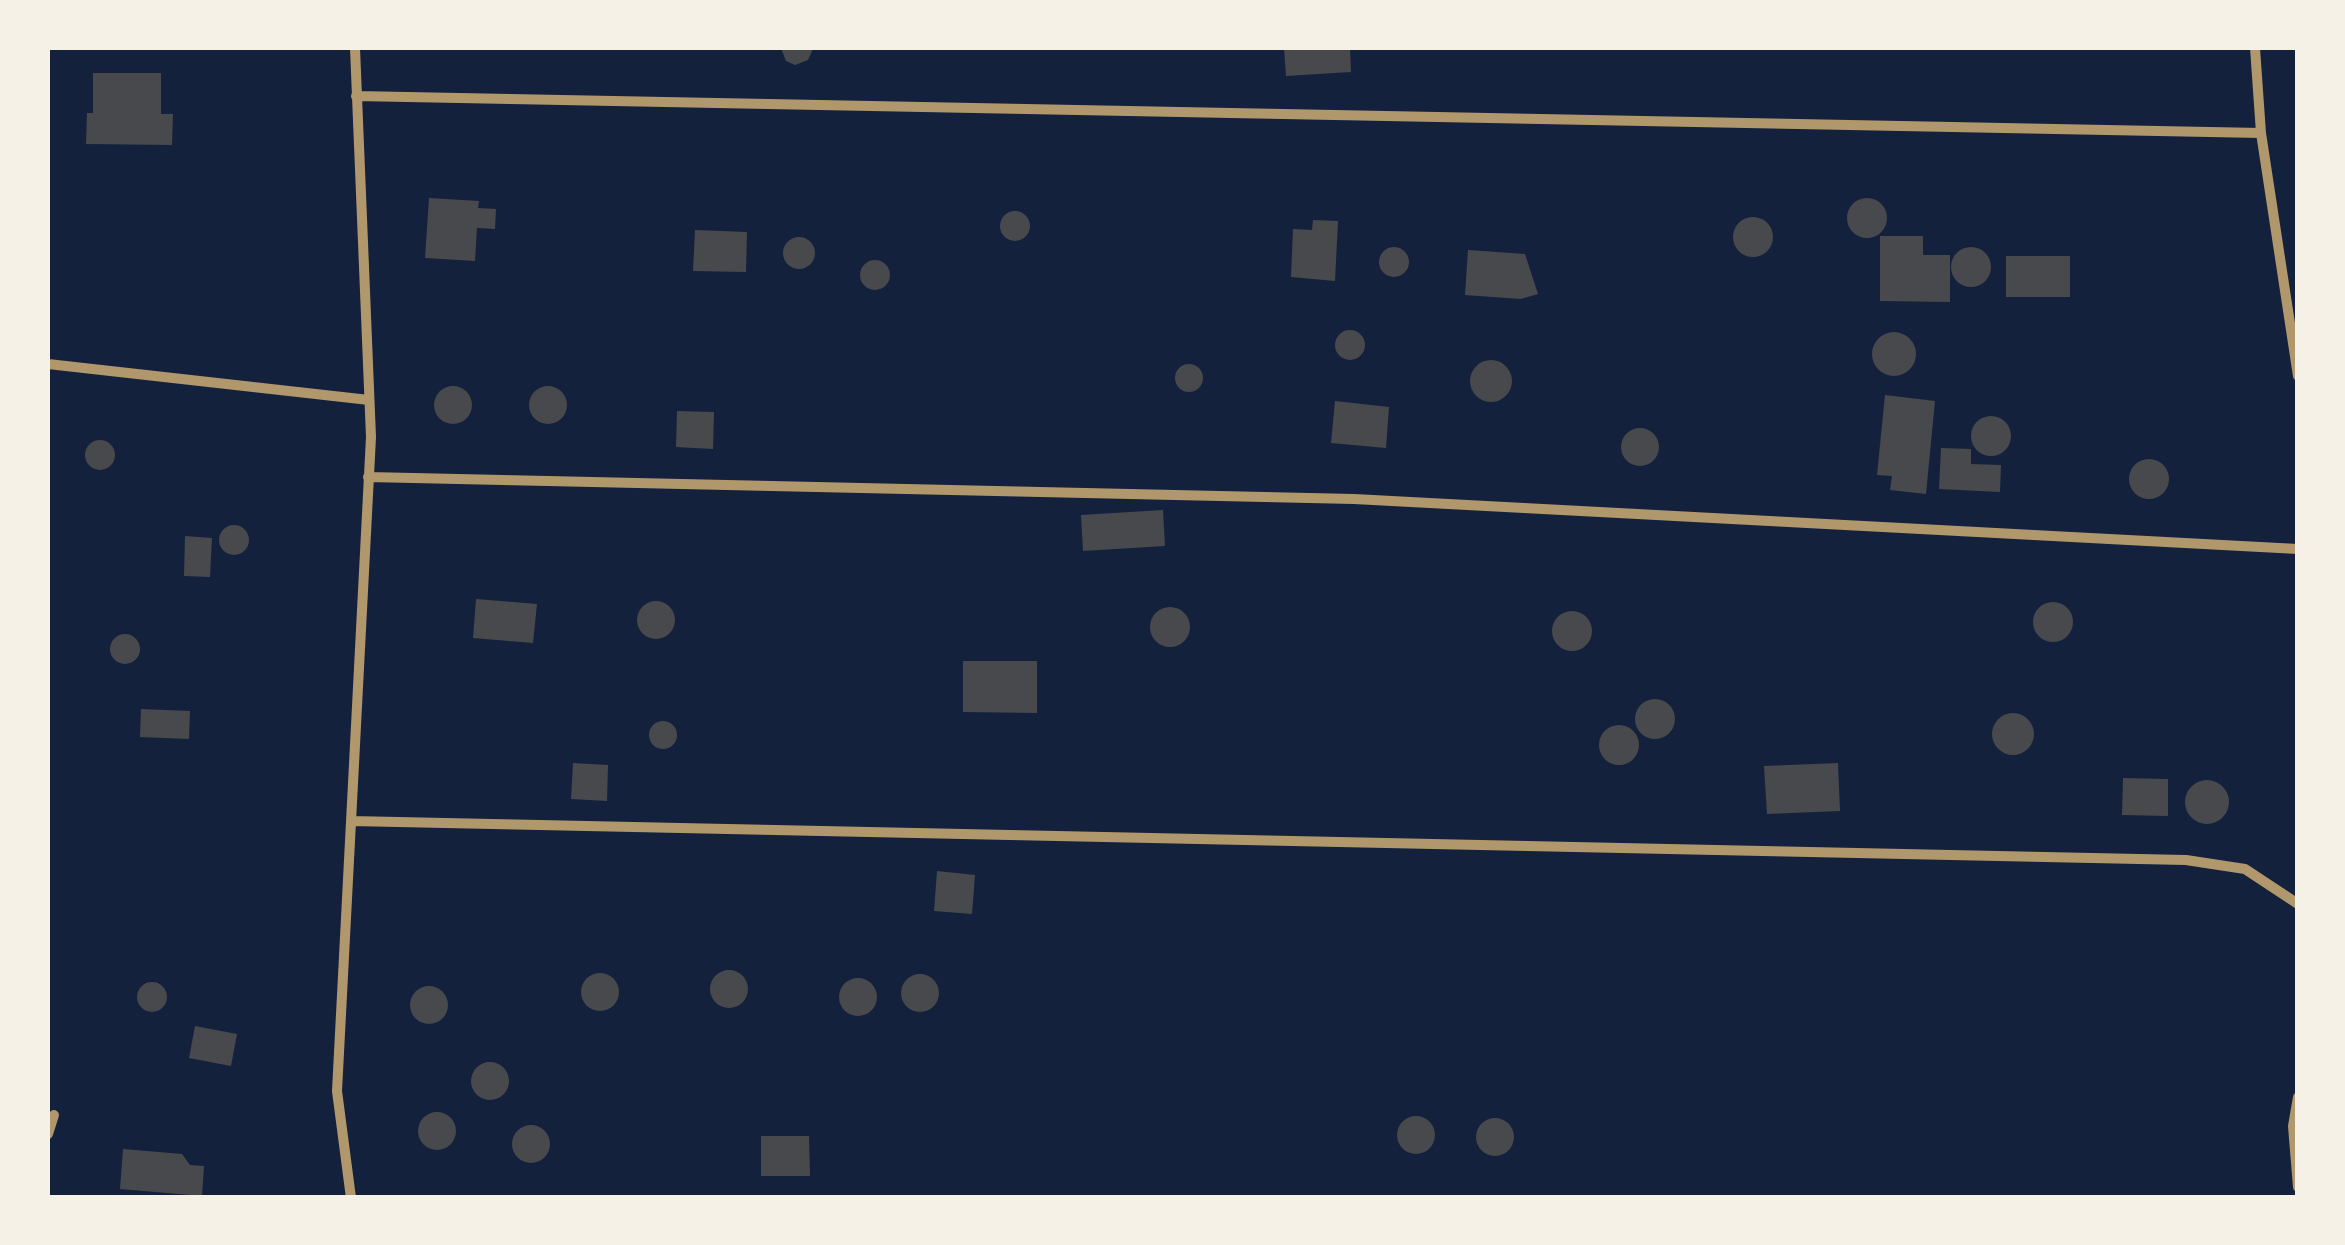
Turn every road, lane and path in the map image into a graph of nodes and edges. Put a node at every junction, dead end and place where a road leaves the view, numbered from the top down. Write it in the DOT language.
graph roads {
  1 [pos="354,48"];
  2 [pos="2255,48"];
  3 [pos="356,96"];
  4 [pos="2261,132"];
  5 [pos="48,364"];
  6 [pos="2298,376"];
  7 [pos="369,400"];
  8 [pos="368,477"];
  9 [pos="2298,548"];
  10 [pos="351,822"];
  11 [pos="2298,904"];
  12 [pos="2298,1097"];
  13 [pos="54,1116"];
  14 [pos="48,1134"];
  15 [pos="2298,1188"];
  16 [pos="351,1198"];
  1 -- 3 [label="street"];
  2 -- 4 [label="street"];
  3 -- 4 [label="street"];
  3 -- 7 [label="street"];
  4 -- 6 [label="street"];
  5 -- 7 [label="street"];
  7 -- 8 [label="street"];
  8 -- 9 [label="street"];
  8 -- 10 [label="street"];
  10 -- 11 [label="street"];
  10 -- 16 [label="street"];
  12 -- 15 [label="street"];
  13 -- 14 [label="street"];
}
